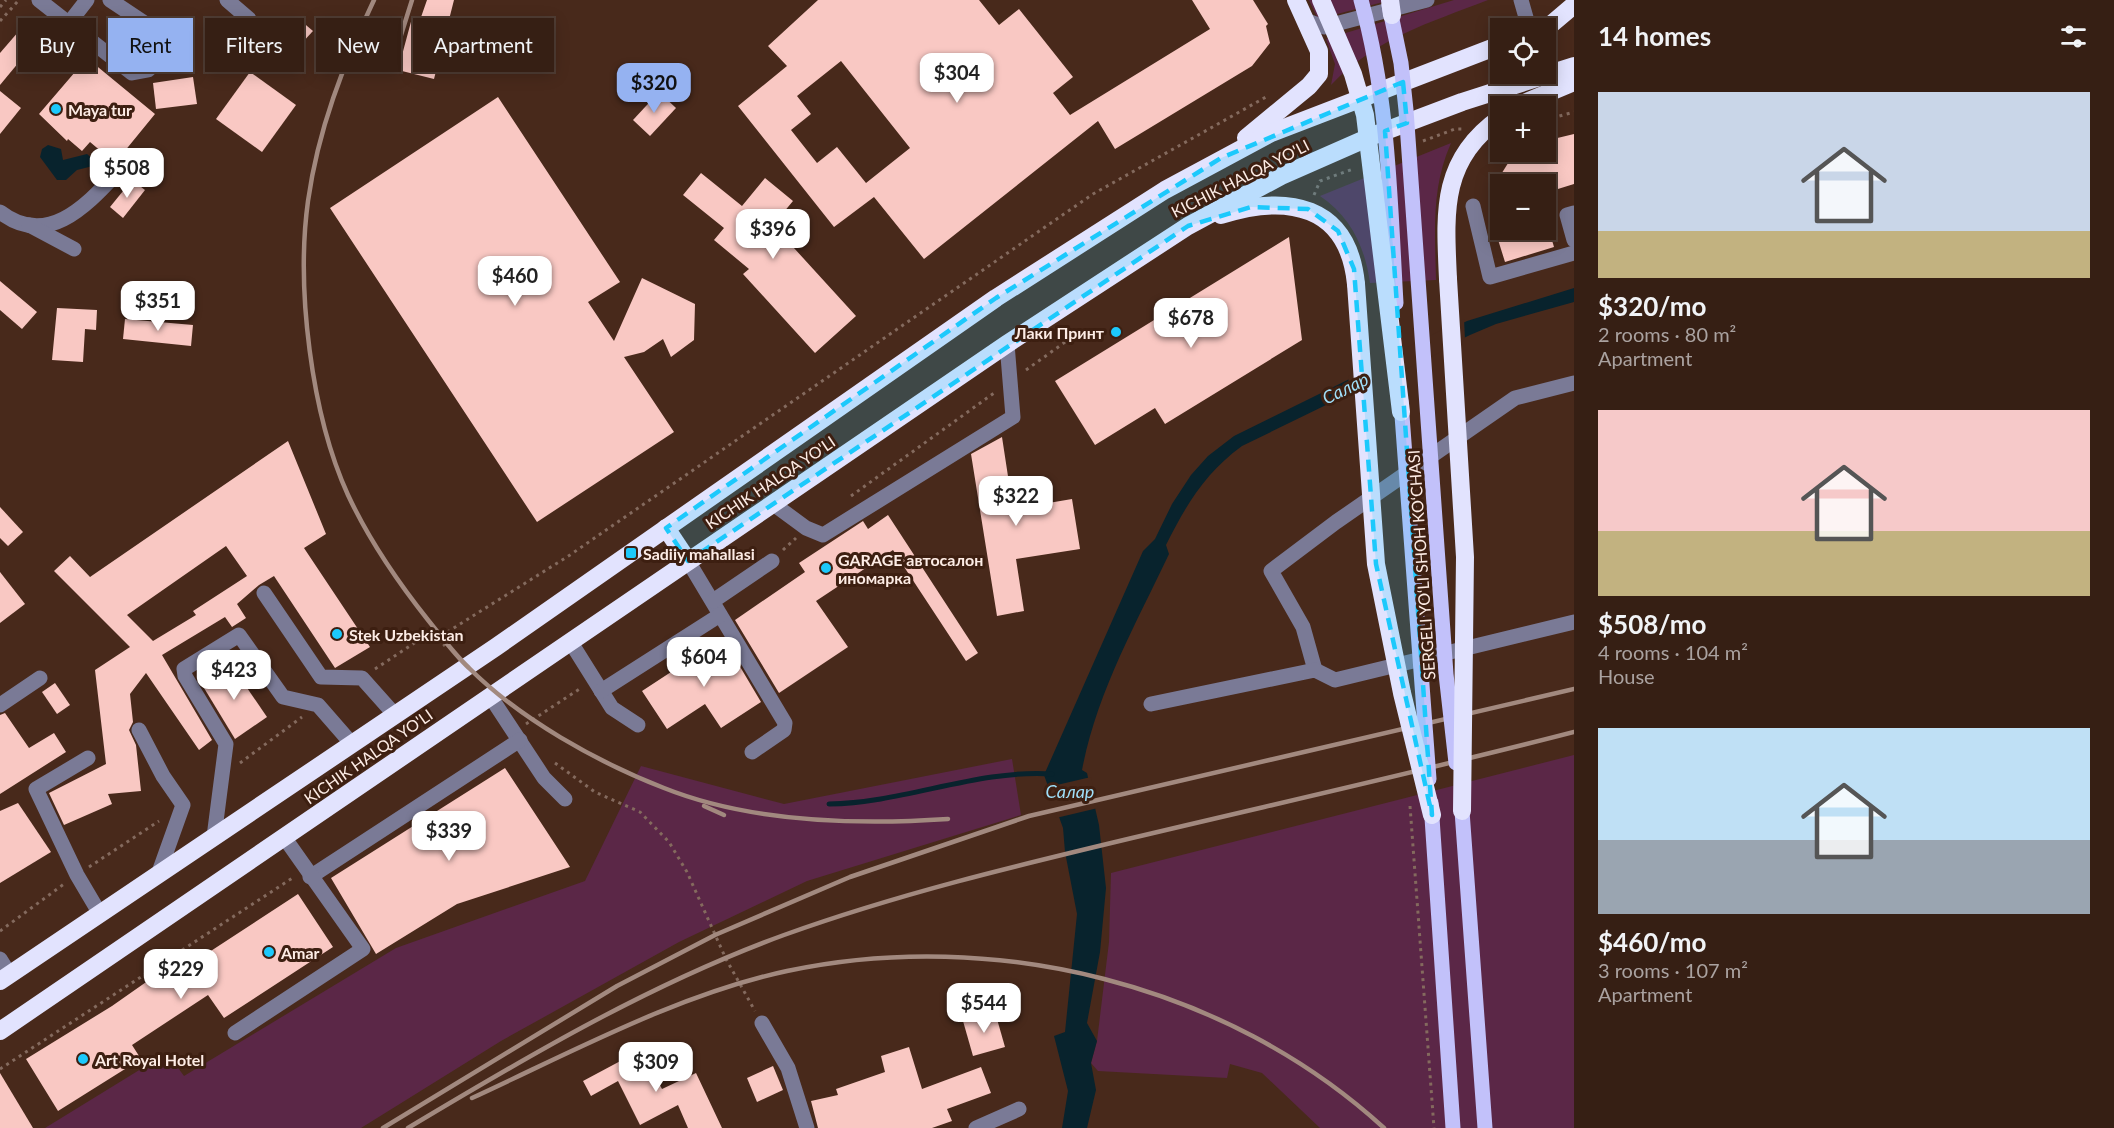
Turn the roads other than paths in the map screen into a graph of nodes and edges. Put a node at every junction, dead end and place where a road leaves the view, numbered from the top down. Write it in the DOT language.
graph roads {
  1 [pos="39,0"];
  2 [pos="87,0"];
  3 [pos="110,0"];
  4 [pos="227,0"];
  5 [pos="1296,0"];
  6 [pos="1321,0"];
  7 [pos="1361,0"];
  8 [pos="1427,0"];
  9 [pos="1521,0"];
  10 [pos="1390,5"];
  11 [pos="1574,5"];
  12 [pos="62,18"];
  13 [pos="73,18"];
  14 [pos="248,18"];
  15 [pos="1526,18"];
  16 [pos="1305,20"];
  17 [pos="1556,20"];
  18 [pos="1574,21"];
  19 [pos="1556,26"];
  20 [pos="96,44"];
  21 [pos="1490,49"];
  22 [pos="1574,66"];
  23 [pos="1574,82"];
  24 [pos="1541,96"];
  25 [pos="1490,126"];
  26 [pos="1221,158"];
  27 [pos="115,175"];
  28 [pos="1473,206"];
  29 [pos="0,212"];
  30 [pos="1574,213"];
  31 [pos="26,224"];
  32 [pos="1188,226"];
  33 [pos="1574,240"];
  34 [pos="74,249"];
  35 [pos="1574,253"];
  36 [pos="1007,344"];
  37 [pos="1574,382"];
  38 [pos="1401,412"];
  39 [pos="772,504"];
  40 [pos="666,528"];
  41 [pos="688,561"];
  42 [pos="772,561"];
  43 [pos="264,593"];
  44 [pos="712,601"];
  45 [pos="720,615"];
  46 [pos="1574,622"];
  47 [pos="570,641"];
  48 [pos="1315,670"];
  49 [pos="40,678"];
  50 [pos="598,685"];
  51 [pos="490,696"];
  52 [pos="1151,704"];
  53 [pos="0,705"];
  54 [pos="395,715"];
  55 [pos="638,724"];
  56 [pos="139,730"];
  57 [pos="518,736"];
  58 [pos="352,744"];
  59 [pos="752,752"];
  60 [pos="88,758"];
  61 [pos="565,799"];
  62 [pos="1462,811"];
  63 [pos="1432,815"];
  64 [pos="214,837"];
  65 [pos="284,837"];
  66 [pos="158,875"];
  67 [pos="310,877"];
  68 [pos="100,914"];
  69 [pos="0,959"];
  70 [pos="5,978"];
  71 [pos="762,1023"];
  72 [pos="0,1030"];
  73 [pos="236,1033"];
  74 [pos="1019,1109"];
  75 [pos="807,1128"];
  76 [pos="976,1128"];
  77 [pos="1453,1128"];
  78 [pos="1485,1128"];
  1 -- 12 [label="street"];
  2 -- 13 [label="street"];
  3 -- 20 [label="street"];
  4 -- 14 [label="street"];
  5 -- 16 [label="highway"];
  6 -- 38 [label="highway, bridge"];
  7 -- 38 [label="main road, SERGELI YO‘LI SHOH KO‘CHASI, bridge"];
  8 -- 16 [label="street"];
  9 -- 15 [label="street"];
  10 -- 62 [label="main road, SERGELI YO‘LI SHOH KO‘CHASI, bridge"];
  11 -- 17 [label="highway"];
  16 -- 26 [label="highway"];
  18 -- 19 [label="highway"];
  21 -- 26 [label="highway, KICHIK HALQA YO'LI"];
  22 -- 32 [label="highway, KICHIK HALQA YO'LI"];
  23 -- 24 [label="highway"];
  25 -- 62 [label="highway, bridge"];
  26 -- 40 [label="highway, KICHIK HALQA YO'LI"];
  27 -- 31 [label="street"];
  28 -- 35 [label="street"];
  29 -- 31 [label="street"];
  30 -- 33 [label="street"];
  31 -- 34 [label="street"];
  32 -- 36 [label="highway, KICHIK HALQA YO'LI"];
  32 -- 63 [label="highway, bridge"];
  36 -- 39 [label="highway, KICHIK HALQA YO'LI"];
  36 -- 39 [label="street"];
  37 -- 48 [label="street"];
  38 -- 63 [label="main road, SERGELI YO‘LI SHOH KO‘CHASI, bridge"];
  39 -- 41 [label="highway, KICHIK HALQA YO'LI"];
  40 -- 41 [label="highway"];
  40 -- 54 [label="highway, KICHIK HALQA YO'LI"];
  41 -- 44 [label="street"];
  41 -- 47 [label="highway, KICHIK HALQA YO'LI"];
  42 -- 44 [label="street"];
  43 -- 54 [label="street"];
  44 -- 45 [label="street"];
  45 -- 50 [label="street"];
  45 -- 59 [label="street"];
  46 -- 48 [label="street"];
  47 -- 50 [label="street"];
  47 -- 51 [label="highway, KICHIK HALQA YO'LI"];
  48 -- 52 [label="street"];
  49 -- 53 [label="street"];
  50 -- 55 [label="street"];
  51 -- 57 [label="street"];
  51 -- 65 [label="highway, KICHIK HALQA YO'LI"];
  54 -- 58 [label="highway, KICHIK HALQA YO'LI"];
  56 -- 66 [label="street"];
  57 -- 61 [label="street"];
  57 -- 67 [label="street"];
  58 -- 64 [label="highway, KICHIK HALQA YO'LI"];
  58 -- 64 [label="street"];
  60 -- 68 [label="street"];
  62 -- 78 [label="main road, SERGELI YO‘LI SHOH KO‘CHASI"];
  63 -- 77 [label="main road, SERGELI YO‘LI SHOH KO‘CHASI, bridge"];
  64 -- 66 [label="highway, KICHIK HALQA YO'LI"];
  65 -- 67 [label="street"];
  65 -- 72 [label="highway, KICHIK HALQA YO'LI"];
  66 -- 68 [label="highway, KICHIK HALQA YO'LI"];
  67 -- 73 [label="street"];
  68 -- 70 [label="highway, KICHIK HALQA YO'LI"];
  69 -- 70 [label="street"];
  71 -- 75 [label="street"];
  74 -- 76 [label="street"];
}
